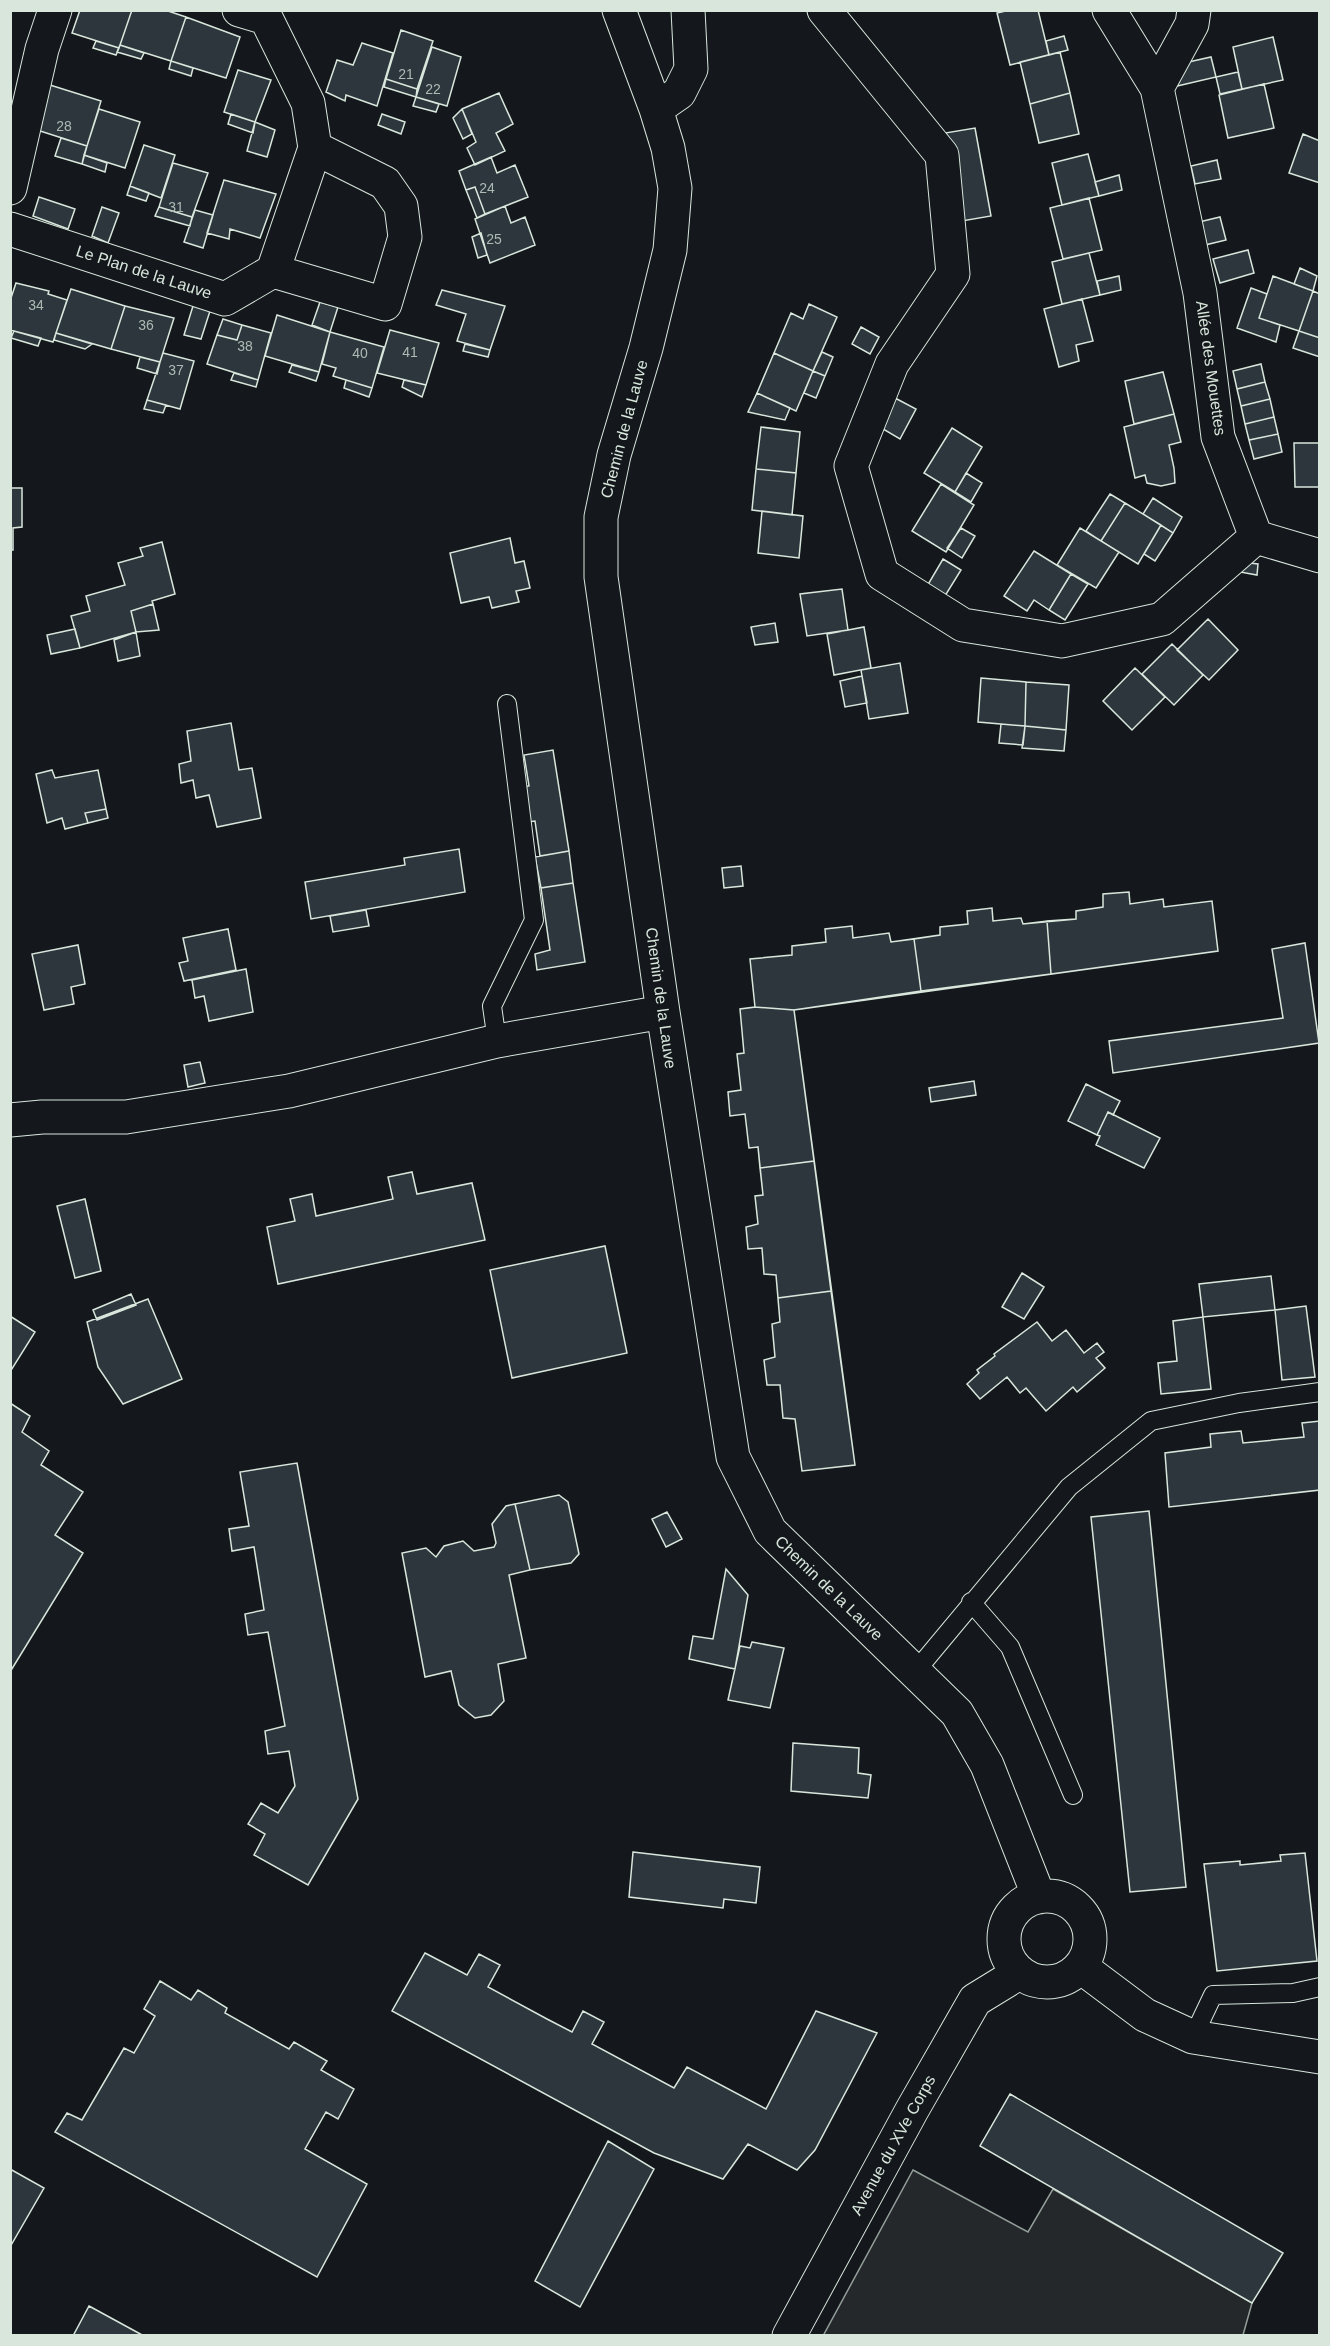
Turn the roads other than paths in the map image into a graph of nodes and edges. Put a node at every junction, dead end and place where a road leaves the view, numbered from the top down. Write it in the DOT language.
graph roads {
  1 [pos="55,10"];
  2 [pos="239,10"];
  3 [pos="619,10"];
  4 [pos="688,10"];
  5 [pos="824,10"];
  6 [pos="1109,10"];
  7 [pos="1194,10"];
  8 [pos="1157,88"];
  9 [pos="656,109"];
  10 [pos="315,148"];
  11 [pos="10,188"];
  12 [pos="10,229"];
  13 [pos="273,271"];
  14 [pos="1256,537"];
  15 [pos="1320,556"];
  16 [pos="507,704"];
  17 [pos="663,1012"];
  18 [pos="497,1041"];
  19 [pos="10,1120"];
  20 [pos="1320,1392"];
  21 [pos="971,1602"];
  22 [pos="915,1672"];
  23 [pos="1073,1795"];
  24 [pos="1039,1897"];
  25 [pos="1081,1967"];
  26 [pos="1019,1973"];
  27 [pos="1320,1987"];
  28 [pos="1193,2037"];
  29 [pos="1320,2056"];
  30 [pos="789,2336"];
  1 -- 11 [label="street"];
  2 -- 10 [label="street"];
  3 -- 9 [label="street, Chemin de la Lauve"];
  4 -- 9 [label="street"];
  5 -- 14 [label="street"];
  6 -- 8 [label="street, Allée des Mouettes"];
  7 -- 8 [label="street"];
  8 -- 14 [label="street, Allée des Mouettes"];
  9 -- 17 [label="street, Chemin de la Lauve"];
  10 -- 13 [label="street"];
  10 -- 13 [label="street"];
  12 -- 13 [label="street, Le Plan de la Lauve"];
  14 -- 15 [label="street"];
  16 -- 18 [label="lane"];
  17 -- 18 [label="street"];
  17 -- 22 [label="street, Chemin de la Lauve"];
  18 -- 19 [label="street"];
  20 -- 21 [label="lane"];
  21 -- 22 [label="lane"];
  21 -- 23 [label="lane"];
  22 -- 24 [label="street, Chemin de la Lauve"];
  24 -- 25 [label="street"];
  24 -- 26 [label="street"];
  25 -- 26 [label="street"];
  25 -- 28 [label="street"];
  26 -- 30 [label="street, Avenue du XVe Corps"];
  27 -- 28 [label="lane"];
  28 -- 29 [label="street"];
}
